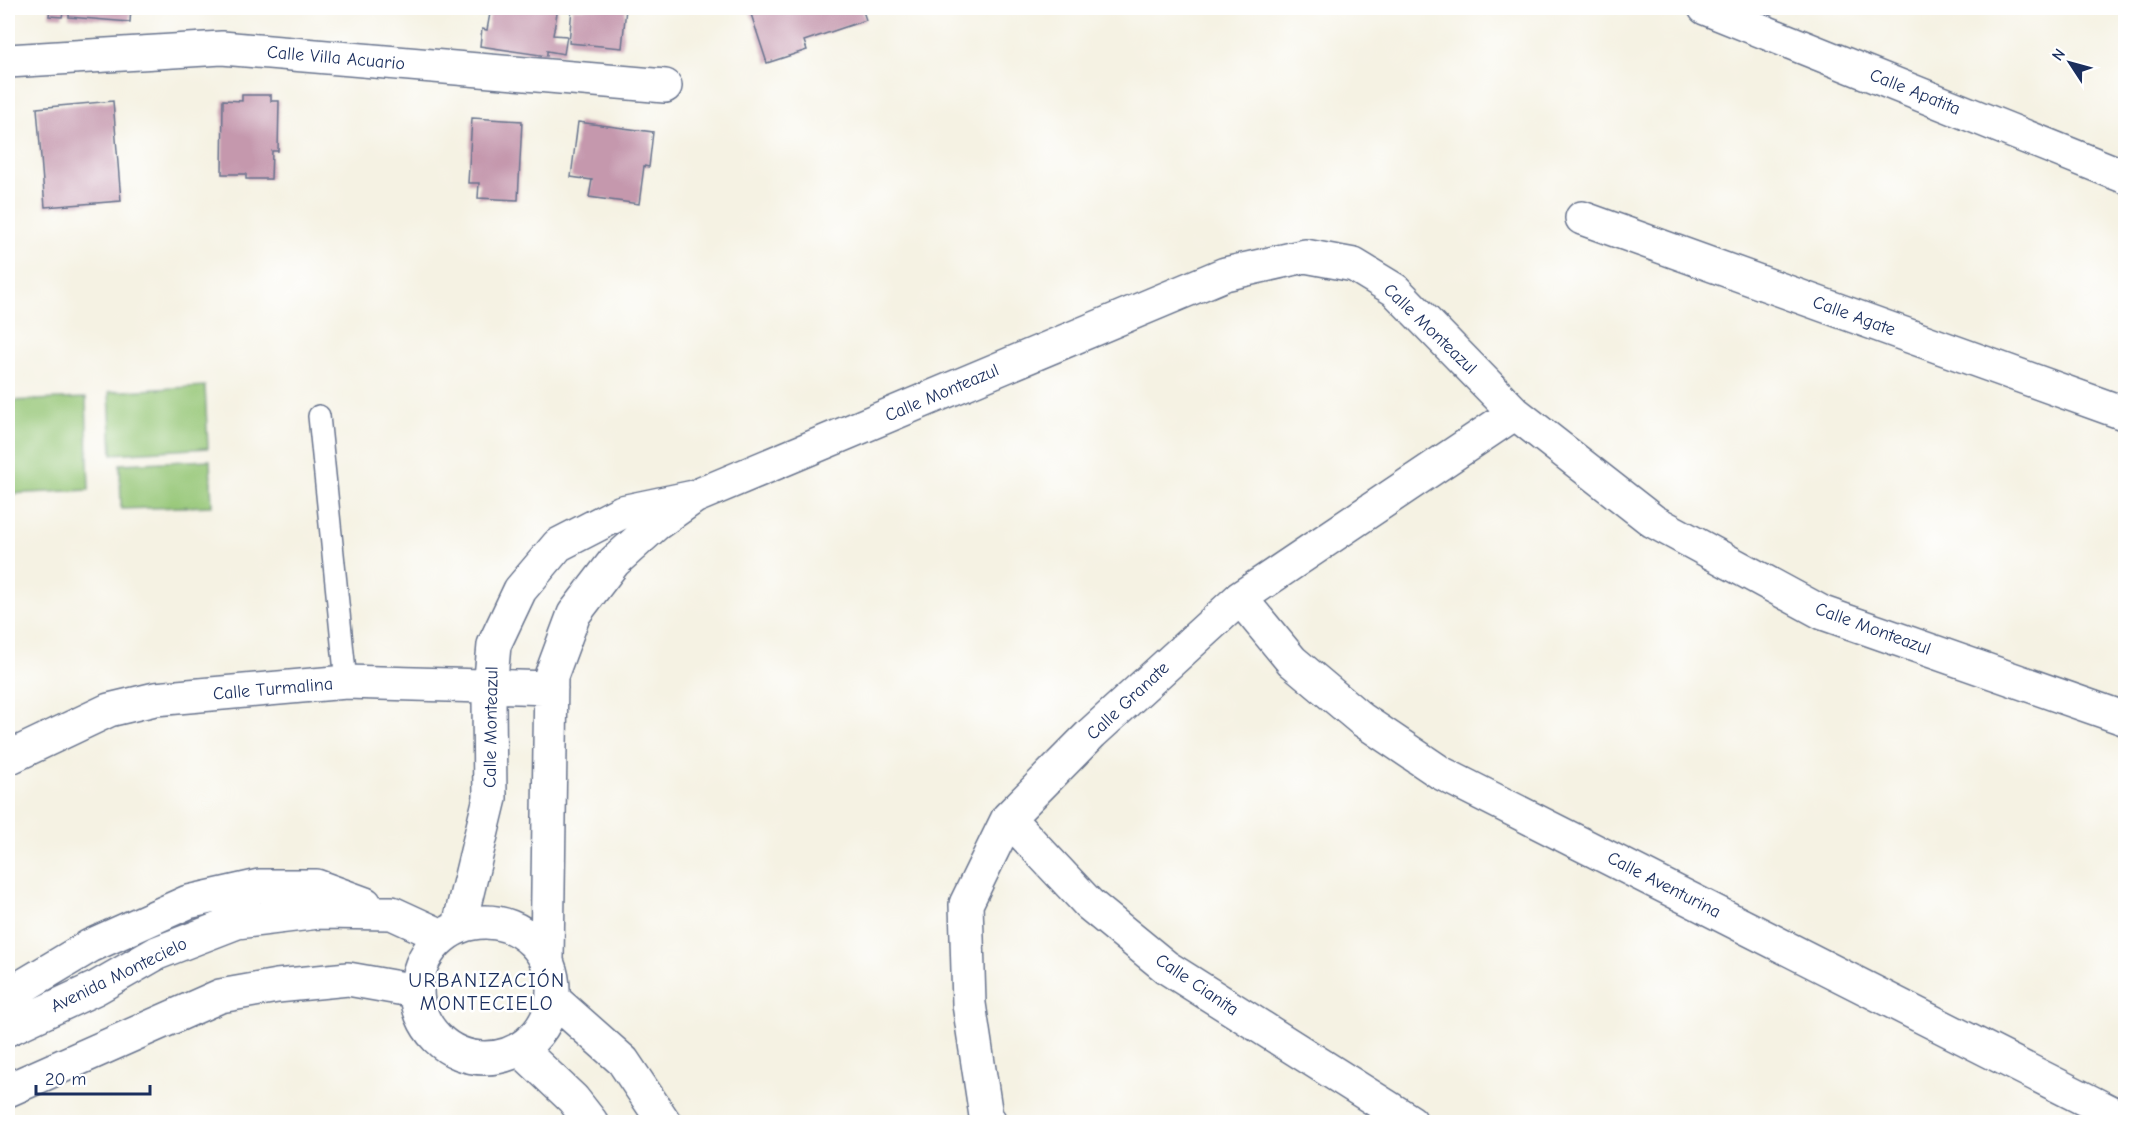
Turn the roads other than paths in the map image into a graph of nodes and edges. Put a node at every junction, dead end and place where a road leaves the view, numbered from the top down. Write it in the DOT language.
graph roads {
  1 [pos="1705,8"];
  2 [pos="8,61"];
  3 [pos="664,86"];
  4 [pos="2126,177"];
  5 [pos="1582,218"];
  6 [pos="1515,413"];
  7 [pos="2126,414"];
  8 [pos="319,416"];
  9 [pos="694,497"];
  10 [pos="1240,598"];
  11 [pos="346,682"];
  12 [pos="490,684"];
  13 [pos="551,688"];
  14 [pos="2126,719"];
  15 [pos="8,758"];
  16 [pos="1008,818"];
  17 [pos="392,913"];
  18 [pos="451,931"];
  19 [pos="547,959"];
  20 [pos="416,991"];
  21 [pos="8,995"];
  22 [pos="553,999"];
  23 [pos="8,1029"];
  24 [pos="520,1049"];
  25 [pos="8,1090"];
  26 [pos="2126,1120"];
  27 [pos="591,1122"];
  28 [pos="664,1122"];
  29 [pos="990,1122"];
  30 [pos="1411,1122"];
  1 -- 4 [label="street, Calle Apatita"];
  2 -- 3 [label="street, Calle Villa Acuario"];
  5 -- 7 [label="street, Calle Agate"];
  6 -- 9 [label="street, Calle Monteazul"];
  6 -- 10 [label="street, Calle Granate"];
  6 -- 14 [label="street, Calle Monteazul"];
  8 -- 11 [label="lane"];
  9 -- 12 [label="street, Calle Monteazul"];
  9 -- 13 [label="street, Calle Monteazul"];
  10 -- 16 [label="street, Calle Granate"];
  10 -- 26 [label="street, Calle Aventurina"];
  11 -- 12 [label="street, Calle Turmalina"];
  11 -- 15 [label="street, Calle Turmalina"];
  12 -- 13 [label="street, Calle Turmalina"];
  12 -- 18 [label="street, Calle Monteazul"];
  13 -- 19 [label="street, Calle Monteazul"];
  16 -- 29 [label="street, Calle Granate"];
  16 -- 30 [label="street, Calle Cianita"];
  17 -- 18 [label="street, Avenida Montecielo"];
  17 -- 21 [label="street"];
  17 -- 23 [label="street, Avenida Montecielo"];
  18 -- 19 [label="street"];
  18 -- 20 [label="street"];
  19 -- 22 [label="street"];
  20 -- 24 [label="street"];
  20 -- 25 [label="street"];
  22 -- 24 [label="street"];
  22 -- 28 [label="street"];
  24 -- 27 [label="street"];
}
